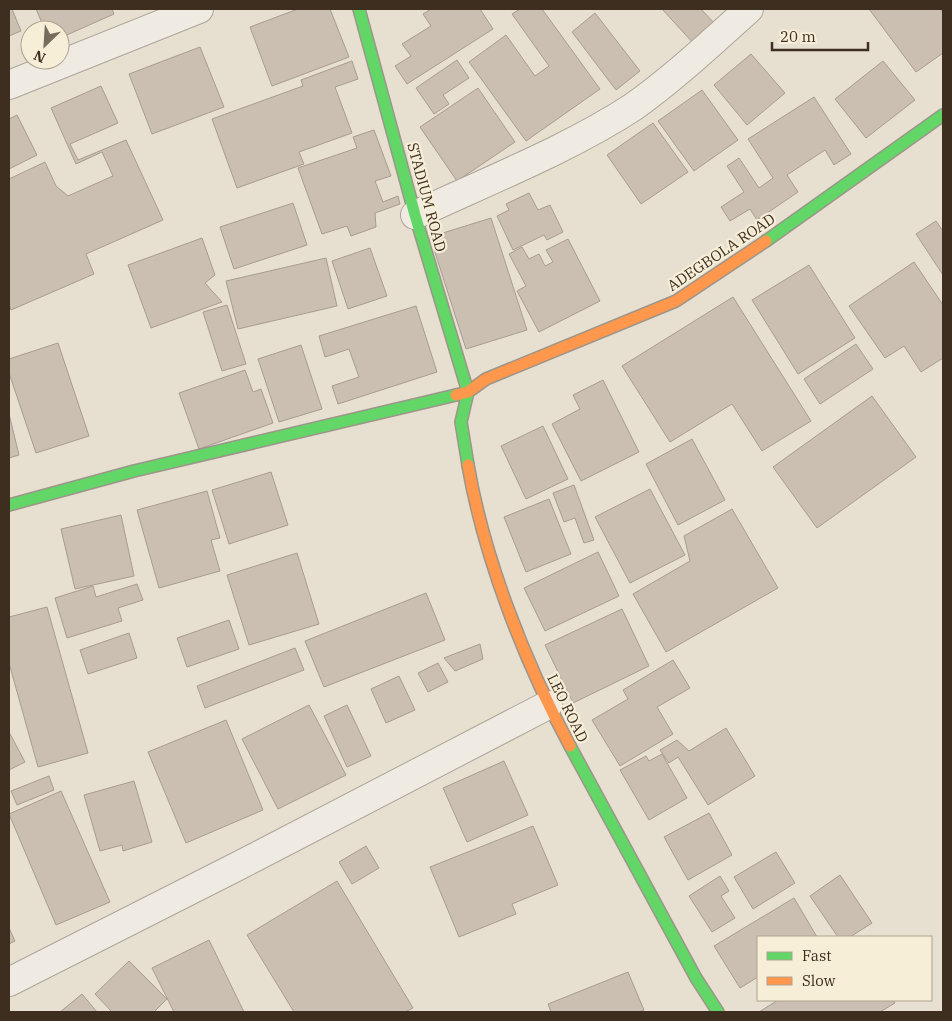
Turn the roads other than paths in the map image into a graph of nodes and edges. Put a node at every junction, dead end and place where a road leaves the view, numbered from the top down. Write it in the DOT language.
graph roads {
  1 [pos="199,9"];
  2 [pos="359,9"];
  3 [pos="749,9"];
  4 [pos="9,85"];
  5 [pos="943,115"];
  6 [pos="415,214"];
  7 [pos="468,392"];
  8 [pos="9,505"];
  9 [pos="548,705"];
  10 [pos="9,982"];
  11 [pos="718,1012"];
  1 -- 4 [label="street"];
  2 -- 6 [label="street, STADIUM ROAD"];
  3 -- 6 [label="street"];
  5 -- 7 [label="street, ADEGBOLA ROAD"];
  6 -- 7 [label="street, STADIUM ROAD"];
  7 -- 8 [label="street"];
  7 -- 9 [label="street, LEO ROAD"];
  9 -- 10 [label="street"];
  9 -- 11 [label="street, LEO ROAD"];
}
